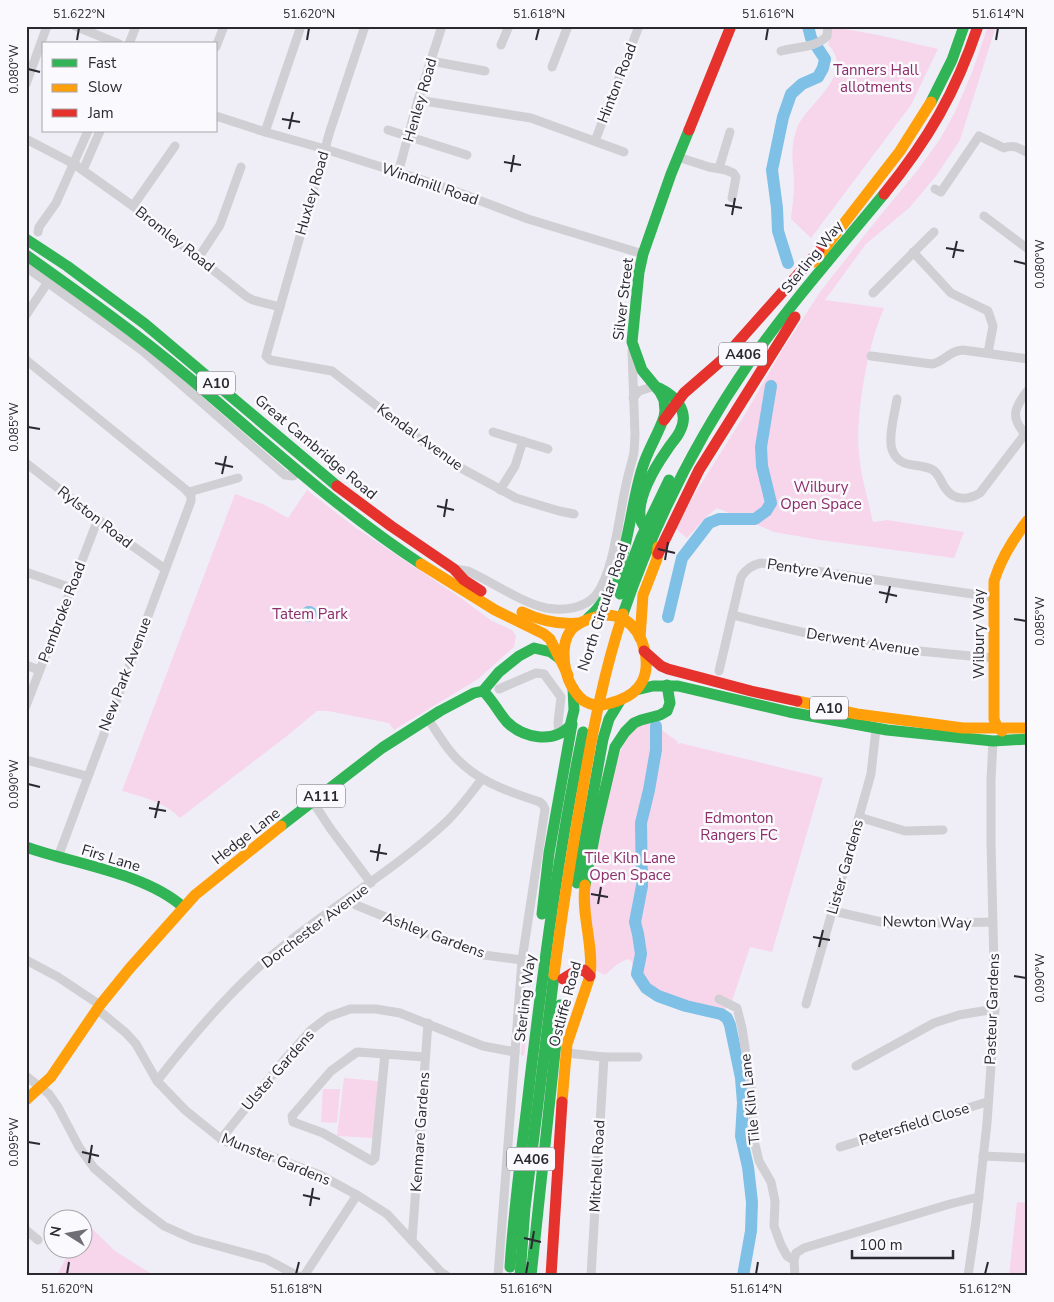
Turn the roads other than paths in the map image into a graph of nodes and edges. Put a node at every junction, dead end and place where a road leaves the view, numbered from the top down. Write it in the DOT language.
graph roads {
  1 [pos="47,26"];
  2 [pos="75,26"];
  3 [pos="136,26"];
  4 [pos="224,26"];
  5 [pos="301,26"];
  6 [pos="365,26"];
  7 [pos="442,26"];
  8 [pos="508,26"];
  9 [pos="568,26"];
  10 [pos="639,26"];
  11 [pos="731,26"];
  12 [pos="828,26"];
  13 [pos="964,26"];
  14 [pos="978,26"];
  15 [pos="114,42"];
  16 [pos="130,42"];
  17 [pos="218,42"];
  18 [pos="501,45"];
  19 [pos="781,50"];
  20 [pos="431,61"];
  21 [pos="552,67"];
  22 [pos="484,72"];
  23 [pos="26,84"];
  24 [pos="418,100"];
  25 [pos="218,117"];
  26 [pos="388,130"];
  27 [pos="88,132"];
  28 [pos="100,132"];
  29 [pos="265,132"];
  30 [pos="730,132"];
  31 [pos="409,136"];
  32 [pos="26,139"];
  33 [pos="595,141"];
  34 [pos="175,146"];
  35 [pos="325,149"];
  36 [pos="624,152"];
  37 [pos="1028,153"];
  38 [pos="467,154"];
  39 [pos="678,156"];
  40 [pos="74,164"];
  41 [pos="241,167"];
  42 [pos="719,168"];
  43 [pos="83,170"];
  44 [pos="398,173"];
  45 [pos="935,188"];
  46 [pos="732,198"];
  47 [pos="133,206"];
  48 [pos="984,216"];
  49 [pos="847,220"];
  50 [pos="934,232"];
  51 [pos="32,238"];
  52 [pos="840,246"];
  53 [pos="1028,249"];
  54 [pos="914,252"];
  55 [pos="643,254"];
  56 [pos="26,256"];
  57 [pos="199,257"];
  58 [pos="26,267"];
  59 [pos="48,282"];
  60 [pos="873,293"];
  61 [pos="280,307"];
  62 [pos="26,315"];
  63 [pos="632,342"];
  64 [pos="988,353"];
  65 [pos="871,356"];
  66 [pos="1028,359"];
  67 [pos="26,360"];
  68 [pos="270,360"];
  69 [pos="656,387"];
  70 [pos="1028,390"];
  71 [pos="633,398"];
  72 [pos="896,399"];
  73 [pos="677,401"];
  74 [pos="664,420"];
  75 [pos="493,432"];
  76 [pos="1026,435"];
  77 [pos="523,441"];
  78 [pos="548,449"];
  79 [pos="26,463"];
  80 [pos="299,472"];
  81 [pos="238,478"];
  82 [pos="500,490"];
  83 [pos="188,492"];
  84 [pos="663,504"];
  85 [pos="574,514"];
  86 [pos="98,519"];
  87 [pos="1028,520"];
  88 [pos="660,545"];
  89 [pos="165,568"];
  90 [pos="454,569"];
  91 [pos="26,572"];
  92 [pos="71,588"];
  93 [pos="993,597"];
  94 [pos="733,615"];
  95 [pos="582,621"];
  96 [pos="640,638"];
  97 [pos="644,652"];
  98 [pos="559,658"];
  99 [pos="994,658"];
  100 [pos="26,665"];
  101 [pos="505,666"];
  102 [pos="39,670"];
  103 [pos="719,671"];
  104 [pos="568,675"];
  105 [pos="514,682"];
  106 [pos="667,686"];
  107 [pos="499,688"];
  108 [pos="573,688"];
  109 [pos="636,690"];
  110 [pos="484,691"];
  111 [pos="616,702"];
  112 [pos="26,706"];
  113 [pos="428,719"];
  114 [pos="572,724"];
  115 [pos="997,727"];
  116 [pos="590,728"];
  117 [pos="876,728"];
  118 [pos="963,728"];
  119 [pos="1028,728"];
  120 [pos="559,734"];
  121 [pos="1028,735"];
  122 [pos="1028,739"];
  123 [pos="993,742"];
  124 [pos="26,760"];
  125 [pos="88,776"];
  126 [pos="482,779"];
  127 [pos="313,802"];
  128 [pos="859,817"];
  129 [pos="944,830"];
  130 [pos="26,847"];
  131 [pos="58,857"];
  132 [pos="371,883"];
  133 [pos="349,899"];
  134 [pos="183,907"];
  135 [pos="833,911"];
  136 [pos="993,922"];
  137 [pos="26,960"];
  138 [pos="522,960"];
  139 [pos="590,976"];
  140 [pos="563,979"];
  141 [pos="541,983"];
  142 [pos="719,999"];
  143 [pos="806,1004"];
  144 [pos="98,1007"];
  145 [pos="995,1010"];
  146 [pos="428,1023"];
  147 [pos="515,1052"];
  148 [pos="566,1053"];
  149 [pos="385,1054"];
  150 [pos="426,1057"];
  151 [pos="604,1057"];
  152 [pos="638,1057"];
  153 [pos="856,1066"];
  154 [pos="26,1076"];
  155 [pos="157,1081"];
  156 [pos="41,1087"];
  157 [pos="26,1100"];
  158 [pos="987,1102"];
  159 [pos="221,1139"];
  160 [pos="840,1147"];
  161 [pos="983,1156"];
  162 [pos="1028,1158"];
  163 [pos="357,1195"];
  164 [pos="979,1198"];
  165 [pos="26,1230"];
  166 [pos="38,1240"];
  167 [pos="412,1241"];
  168 [pos="794,1260"];
  169 [pos="298,1276"];
  170 [pos="304,1276"];
  171 [pos="447,1276"];
  172 [pos="498,1276"];
  173 [pos="509,1276"];
  174 [pos="520,1276"];
  175 [pos="531,1276"];
  176 [pos="551,1276"];
  177 [pos="591,1276"];
  178 [pos="795,1276"];
  179 [pos="968,1276"];
  1 -- 23 [label="street"];
  2 -- 15 [label="street"];
  3 -- 16 [label="street"];
  4 -- 17 [label="street"];
  5 -- 29 [label="street"];
  6 -- 35 [label="street, Huxley Road"];
  7 -- 20 [label="street, Henley Road"];
  8 -- 18 [label="street"];
  9 -- 21 [label="street"];
  10 -- 33 [label="street, Hinton Road"];
  11 -- 39 [label="main road, Silver Street"];
  12 -- 19 [label="street"];
  13 -- 49 [label="main road, Sterling Way / A406"];
  14 -- 52 [label="main road, Sterling Way / A406"];
  20 -- 22 [label="street"];
  20 -- 24 [label="street, Henley Road"];
  24 -- 31 [label="street, Henley Road"];
  24 -- 33 [label="street"];
  25 -- 29 [label="street, Windmill Road"];
  26 -- 31 [label="street"];
  27 -- 40 [label="street"];
  28 -- 43 [label="street"];
  29 -- 35 [label="street, Windmill Road"];
  30 -- 42 [label="street"];
  31 -- 38 [label="street"];
  31 -- 44 [label="street, Henley Road"];
  32 -- 40 [label="street, Bromley Road"];
  33 -- 36 [label="street"];
  34 -- 47 [label="street"];
  35 -- 44 [label="street, Windmill Road"];
  35 -- 61 [label="street, Huxley Road"];
  37 -- 45 [label="street"];
  39 -- 42 [label="street"];
  39 -- 55 [label="main road, Silver Street"];
  40 -- 43 [label="street, Bromley Road"];
  40 -- 51 [label="street"];
  41 -- 57 [label="street"];
  42 -- 46 [label="street"];
  43 -- 47 [label="street, Bromley Road"];
  44 -- 55 [label="street, Windmill Road"];
  47 -- 57 [label="street, Bromley Road"];
  48 -- 53 [label="street"];
  49 -- 73 [label="main road, A406"];
  49 -- 84 [label="main road, Sterling Way / A406"];
  50 -- 54 [label="street"];
  51 -- 90 [label="main road, Great Cambridge Road / A10"];
  52 -- 84 [label="main road, Sterling Way / A406"];
  52 -- 88 [label="main road"];
  54 -- 60 [label="street"];
  54 -- 64 [label="street"];
  55 -- 63 [label="main road, Silver Street"];
  56 -- 80 [label="main road, Great Cambridge Road / A10"];
  57 -- 61 [label="street, Bromley Road"];
  58 -- 59 [label="street"];
  59 -- 62 [label="street"];
  59 -- 80 [label="street"];
  61 -- 68 [label="street, Huxley Road"];
  63 -- 69 [label="main road"];
  63 -- 71 [label="street, Silver Street"];
  64 -- 65 [label="street"];
  64 -- 66 [label="street"];
  67 -- 83 [label="street"];
  68 -- 82 [label="street, Kendal Avenue"];
  69 -- 71 [label="street"];
  69 -- 73 [label="main road"];
  69 -- 74 [label="main road"];
  70 -- 76 [label="street"];
  71 -- 90 [label="street, Silver Street"];
  72 -- 76 [label="street"];
  73 -- 74 [label="main road, A406"];
  73 -- 88 [label="main road"];
  74 -- 95 [label="main road"];
  75 -- 77 [label="street"];
  77 -- 78 [label="street"];
  77 -- 82 [label="street"];
  79 -- 86 [label="street, Rylston Road"];
  80 -- 98 [label="main road, Great Cambridge Road / A10"];
  81 -- 83 [label="street"];
  82 -- 85 [label="street, Kendal Avenue"];
  83 -- 89 [label="street, New Park Avenue"];
  84 -- 116 [label="main road, North Circular Road / A406"];
  86 -- 89 [label="street, Rylston Road"];
  86 -- 92 [label="street, Pembroke Road"];
  87 -- 93 [label="main road, Wilbury Way"];
  88 -- 96 [label="main road"];
  89 -- 125 [label="street, New Park Avenue"];
  90 -- 95 [label="main road, Great Cambridge Road / A10"];
  91 -- 92 [label="street"];
  92 -- 102 [label="street, Pembroke Road"];
  93 -- 94 [label="street, Pentyre Avenue"];
  93 -- 99 [label="main road, Wilbury Way"];
  94 -- 99 [label="street, Derwent Avenue"];
  94 -- 103 [label="street"];
  95 -- 96 [label="main road"];
  95 -- 104 [label="main road"];
  96 -- 97 [label="main road"];
  97 -- 109 [label="main road"];
  97 -- 118 [label="main road, A10"];
  98 -- 101 [label="main road, Hedge Lane / A111"];
  98 -- 104 [label="main road, A10"];
  99 -- 115 [label="main road, Wilbury Way"];
  100 -- 102 [label="street"];
  101 -- 105 [label="street"];
  101 -- 110 [label="main road, Hedge Lane / A111"];
  102 -- 112 [label="street, Pembroke Road"];
  104 -- 108 [label="main road"];
  105 -- 107 [label="street"];
  105 -- 120 [label="street"];
  106 -- 109 [label="main road, A10"];
  106 -- 117 [label="main road, A10"];
  106 -- 139 [label="main road, Ostliffe Road"];
  108 -- 111 [label="main road"];
  108 -- 114 [label="main road"];
  109 -- 111 [label="main road"];
  110 -- 113 [label="main road, Hedge Lane / A111"];
  110 -- 120 [label="main road"];
  111 -- 140 [label="main road, A406"];
  113 -- 126 [label="street"];
  113 -- 127 [label="main road, Hedge Lane / A111"];
  114 -- 120 [label="main road"];
  114 -- 141 [label="main road, A406"];
  115 -- 118 [label="main road, A10"];
  115 -- 119 [label="main road, A10"];
  115 -- 121 [label="main road"];
  116 -- 141 [label="main road, Sterling Way / A406"];
  116 -- 174 [label="main road, Sterling Way / A406"];
  117 -- 123 [label="main road, A10"];
  117 -- 128 [label="street, Lister Gardens"];
  118 -- 123 [label="main road, A10"];
  122 -- 123 [label="main road, A10"];
  123 -- 136 [label="street, Pasteur Gardens"];
  124 -- 125 [label="street"];
  125 -- 131 [label="street, New Park Avenue"];
  126 -- 132 [label="street, Dorchester Avenue"];
  126 -- 138 [label="street"];
  127 -- 132 [label="street"];
  127 -- 134 [label="main road, Hedge Lane / A111"];
  128 -- 129 [label="street"];
  128 -- 135 [label="street, Lister Gardens"];
  130 -- 131 [label="main road, Firs Lane"];
  131 -- 134 [label="main road, Firs Lane"];
  132 -- 133 [label="street, Dorchester Avenue"];
  133 -- 138 [label="street, Ashley Gardens"];
  133 -- 155 [label="street, Dorchester Avenue"];
  134 -- 144 [label="main road, Hedge Lane / A111"];
  135 -- 136 [label="street, Newton Way"];
  135 -- 143 [label="street, Lister Gardens"];
  136 -- 145 [label="street, Pasteur Gardens"];
  137 -- 144 [label="street, Munster Gardens"];
  138 -- 147 [label="street"];
  139 -- 140 [label="main road"];
  139 -- 148 [label="main road, Ostliffe Road"];
  140 -- 175 [label="main road, A406"];
  141 -- 173 [label="main road, Sterling Way / A406"];
  142 -- 168 [label="street, Tile Kiln Lane"];
  144 -- 155 [label="street, Munster Gardens"];
  144 -- 156 [label="main road, Hedge Lane / A111"];
  145 -- 153 [label="street"];
  145 -- 158 [label="street, Pasteur Gardens"];
  146 -- 147 [label="street, Ulster Gardens"];
  146 -- 150 [label="street, Kenmare Gardens"];
  146 -- 159 [label="street, Ulster Gardens"];
  147 -- 172 [label="street"];
  148 -- 151 [label="street"];
  148 -- 176 [label="main road, Ostliffe Road"];
  149 -- 149 [label="street"];
  149 -- 150 [label="street"];
  150 -- 167 [label="street, Kenmare Gardens"];
  151 -- 152 [label="street"];
  151 -- 177 [label="street, Mitchell Road"];
  154 -- 156 [label="street"];
  155 -- 159 [label="street, Munster Gardens"];
  156 -- 157 [label="main road, Hedge Lane / A111"];
  156 -- 169 [label="street"];
  158 -- 160 [label="street, Petersfield Close"];
  158 -- 161 [label="street, Pasteur Gardens"];
  159 -- 163 [label="street, Munster Gardens"];
  161 -- 162 [label="street"];
  161 -- 164 [label="street, Pasteur Gardens"];
  163 -- 167 [label="street, Munster Gardens"];
  163 -- 170 [label="street"];
  164 -- 168 [label="street"];
  164 -- 179 [label="street, Pasteur Gardens"];
  165 -- 166 [label="street"];
  167 -- 171 [label="street, Munster Gardens"];
  168 -- 178 [label="street"];
}
